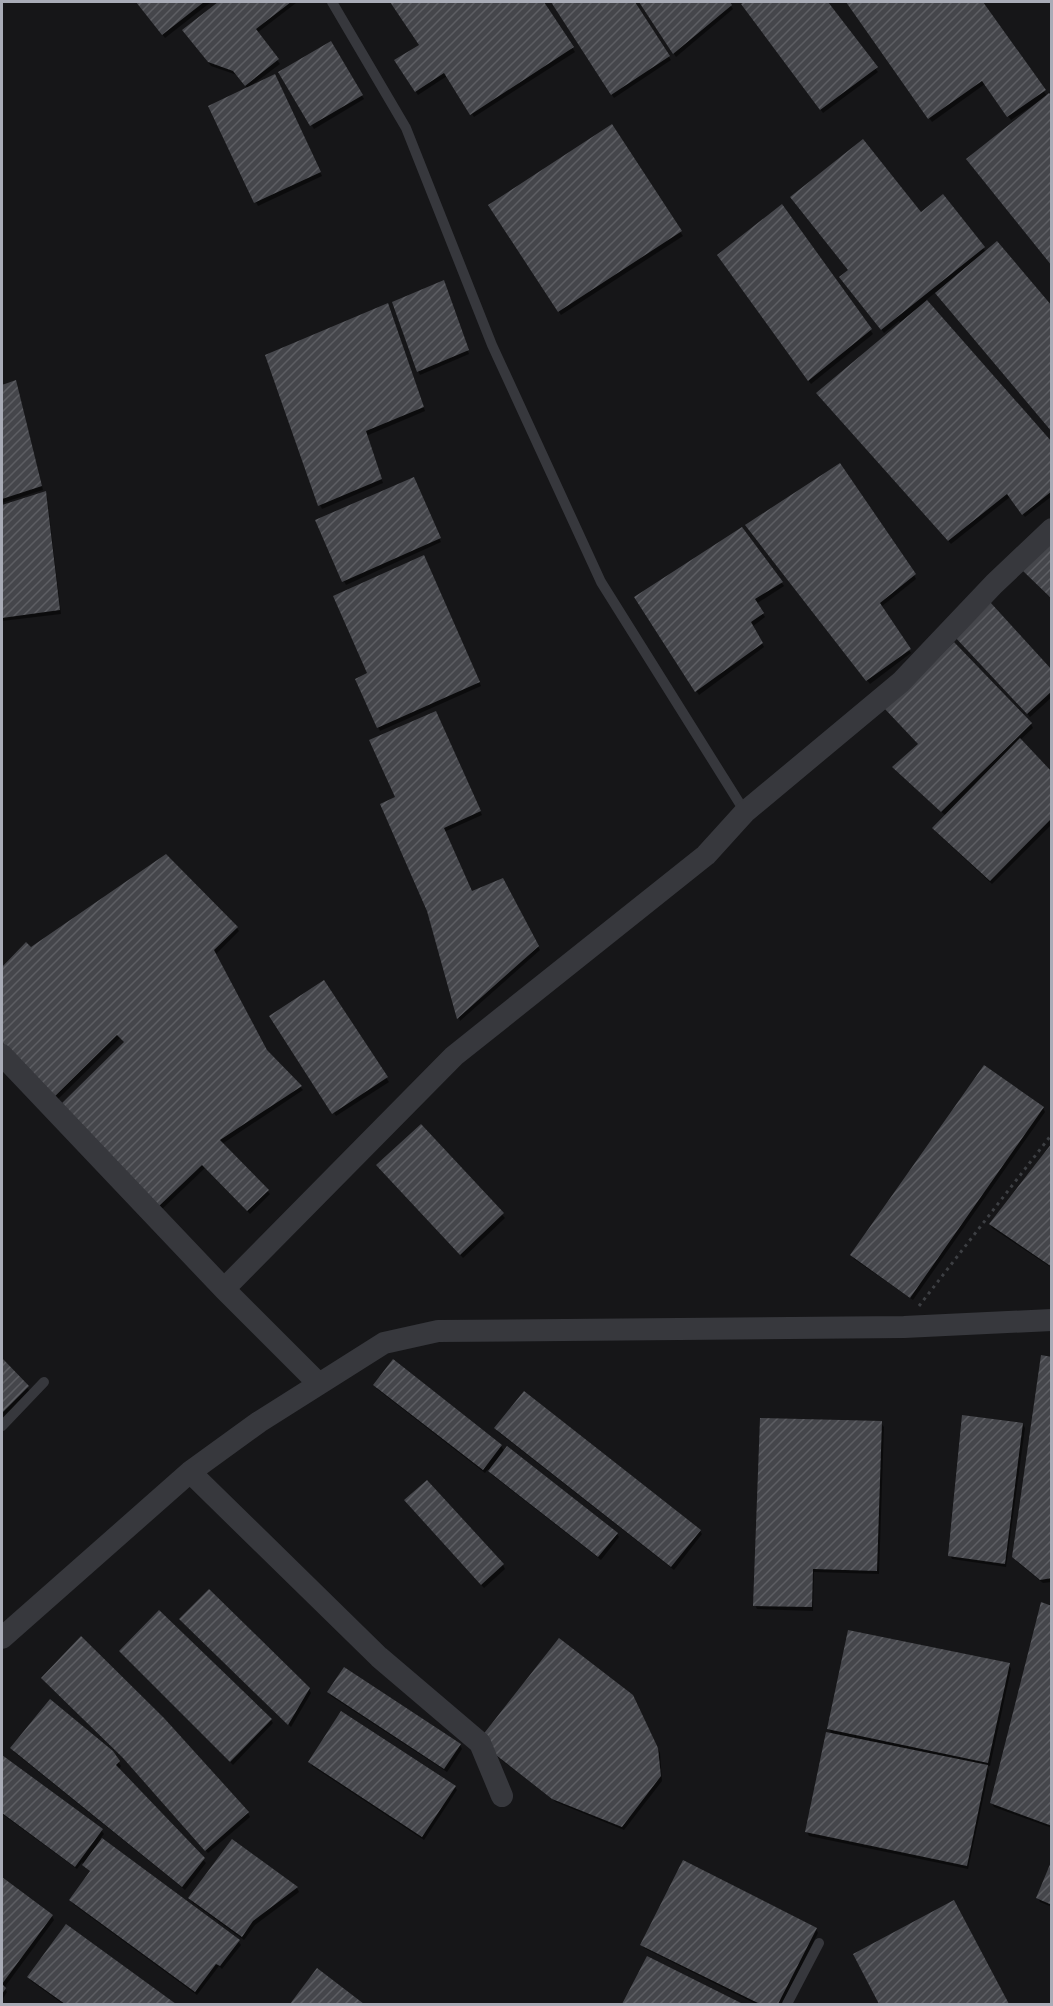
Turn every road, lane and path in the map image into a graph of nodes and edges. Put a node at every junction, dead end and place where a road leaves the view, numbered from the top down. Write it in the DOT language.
graph roads {
  1 [pos="332,2"];
  2 [pos="1052,529"];
  3 [pos="745,812"];
  4 [pos="2,1055"];
  5 [pos="1052,1134"];
  6 [pos="224,1289"];
  7 [pos="1052,1320"];
  8 [pos="904,1327"];
  9 [pos="44,1382"];
  10 [pos="319,1384"];
  11 [pos="2,1426"];
  12 [pos="190,1472"];
  13 [pos="2,1638"];
  14 [pos="502,1796"];
  15 [pos="819,1943"];
  16 [pos="787,2004"];
  1 -- 3 [label="lane"];
  2 -- 3 [label="street"];
  3 -- 6 [label="street"];
  4 -- 6 [label="street"];
  5 -- 8 [label="path"];
  6 -- 10 [label="street"];
  7 -- 8 [label="street"];
  8 -- 10 [label="street"];
  9 -- 11 [label="lane"];
  10 -- 12 [label="street"];
  12 -- 13 [label="street"];
  12 -- 14 [label="street"];
  15 -- 16 [label="lane"];
}
